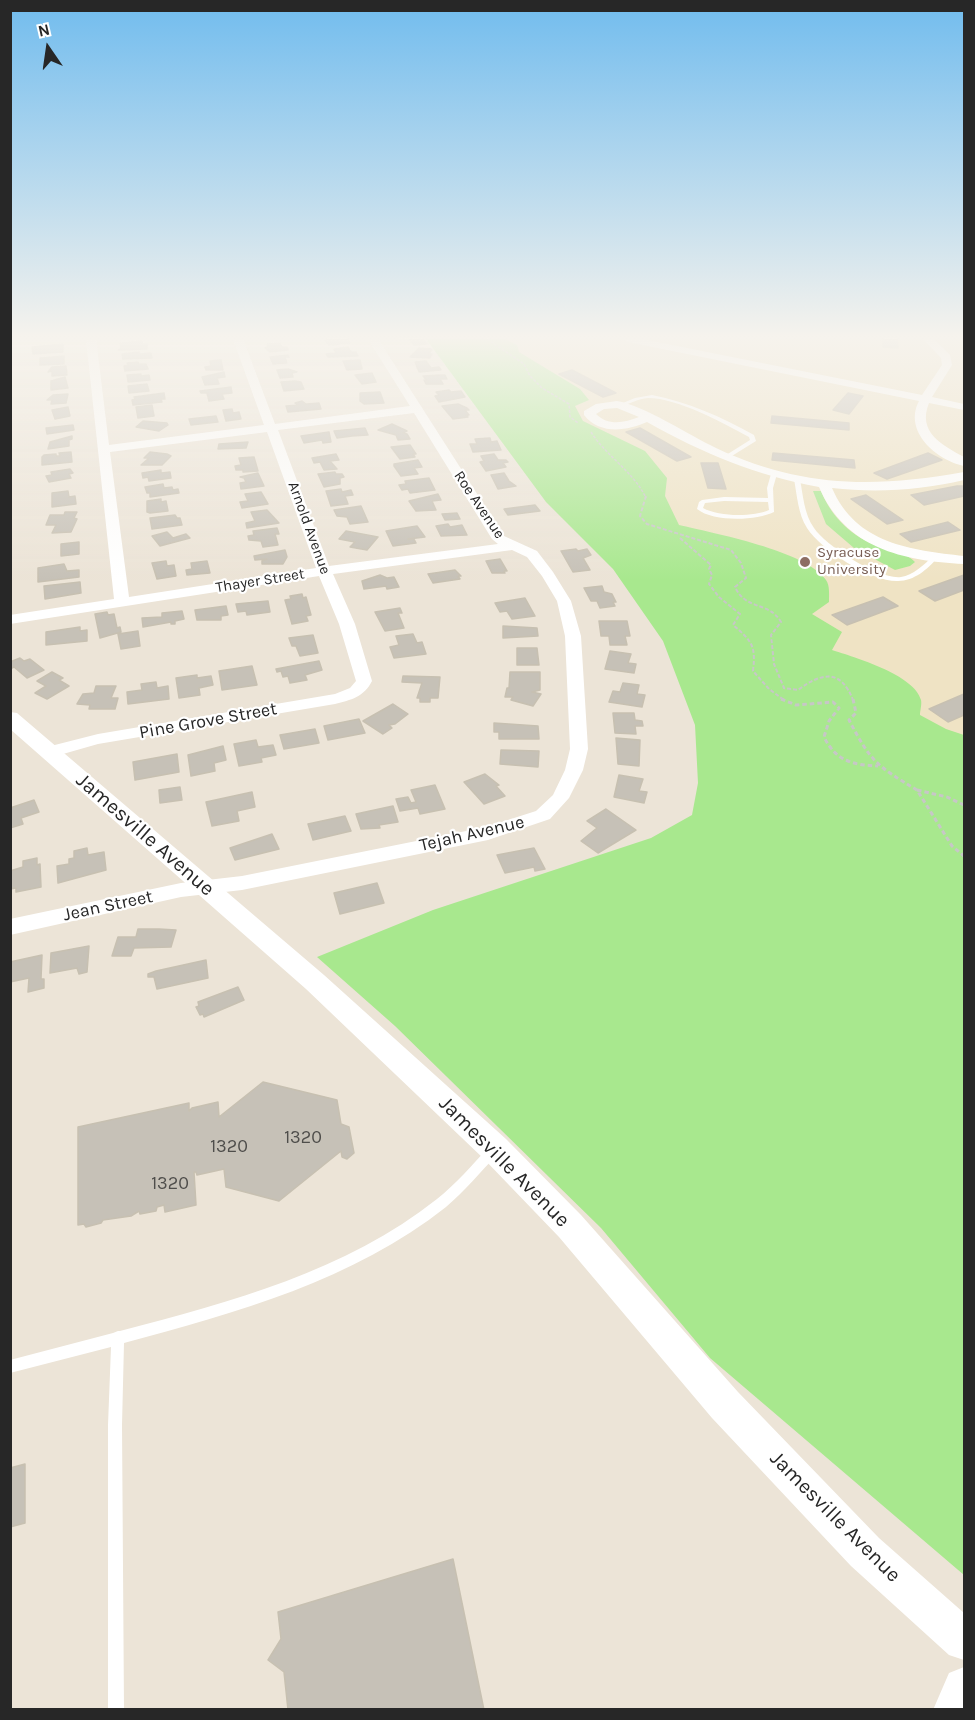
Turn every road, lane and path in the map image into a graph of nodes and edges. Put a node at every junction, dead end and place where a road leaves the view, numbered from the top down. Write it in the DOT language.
graph roads {
  1 [pos="102,419"];
  2 [pos="269,419"];
  3 [pos="338,419"];
  4 [pos="423,419"];
  5 [pos="573,419"];
  6 [pos="594,419"];
  7 [pos="643,419"];
  8 [pos="649,419"];
  9 [pos="717,419"];
  10 [pos="919,419"];
  11 [pos="579,424"];
  12 [pos="272,428"];
  13 [pos="585,428"];
  14 [pos="106,449"];
  15 [pos="725,458"];
  16 [pos="964,462"];
  17 [pos="774,474"];
  18 [pos="964,476"];
  19 [pos="797,479"];
  20 [pos="824,482"];
  21 [pos="771,500"];
  22 [pos="676,535"];
  23 [pos="511,546"];
  24 [pos="934,558"];
  25 [pos="964,560"];
  26 [pos="324,571"];
  27 [pos="122,602"];
  28 [pos="10,620"];
  29 [pos="363,684"];
  30 [pos="10,718"];
  31 [pos="49,752"];
  32 [pos="878,766"];
  33 [pos="917,790"];
  34 [pos="964,805"];
  35 [pos="964,856"];
  36 [pos="206,886"];
  37 [pos="10,927"];
  38 [pos="495,1149"];
  39 [pos="118,1337"];
  40 [pos="10,1367"];
  41 [pos="964,1640"];
  42 [pos="964,1688"];
  43 [pos="116,1710"];
  44 [pos="954,1710"];
  1 -- 14 [label="street"];
  2 -- 12 [label="street, Arnold Avenue"];
  3 -- 12 [label="street"];
  4 -- 23 [label="street, Roe Avenue"];
  5 -- 11 [label="path"];
  6 -- 7 [label="street"];
  8 -- 15 [label="street"];
  9 -- 15 [label="lane"];
  10 -- 16 [label="street"];
  12 -- 14 [label="street"];
  12 -- 26 [label="street, Arnold Avenue"];
  13 -- 22 [label="path"];
  14 -- 27 [label="street"];
  15 -- 17 [label="street"];
  17 -- 19 [label="street"];
  17 -- 21 [label="lane"];
  18 -- 20 [label="street"];
  19 -- 20 [label="street"];
  19 -- 24 [label="lane"];
  20 -- 24 [label="street"];
  21 -- 21 [label="lane"];
  22 -- 32 [label="path"];
  22 -- 32 [label="path"];
  23 -- 26 [label="street, Thayer Street"];
  23 -- 36 [label="street, Tejah Avenue"];
  24 -- 25 [label="street"];
  26 -- 27 [label="street, Thayer Street"];
  26 -- 29 [label="street, Arnold Avenue"];
  27 -- 28 [label="street, Thayer Street"];
  29 -- 31 [label="street, Pine Grove Street"];
  30 -- 31 [label="street, Jamesville Avenue"];
  31 -- 36 [label="street, Jamesville Avenue"];
  32 -- 33 [label="path"];
  33 -- 34 [label="path"];
  33 -- 35 [label="path"];
  36 -- 37 [label="street, Jean Street"];
  36 -- 38 [label="street, Jamesville Avenue"];
  38 -- 39 [label="lane"];
  38 -- 41 [label="street, Jamesville Avenue"];
  39 -- 40 [label="lane"];
  39 -- 43 [label="lane"];
  42 -- 44 [label="street"];
}
